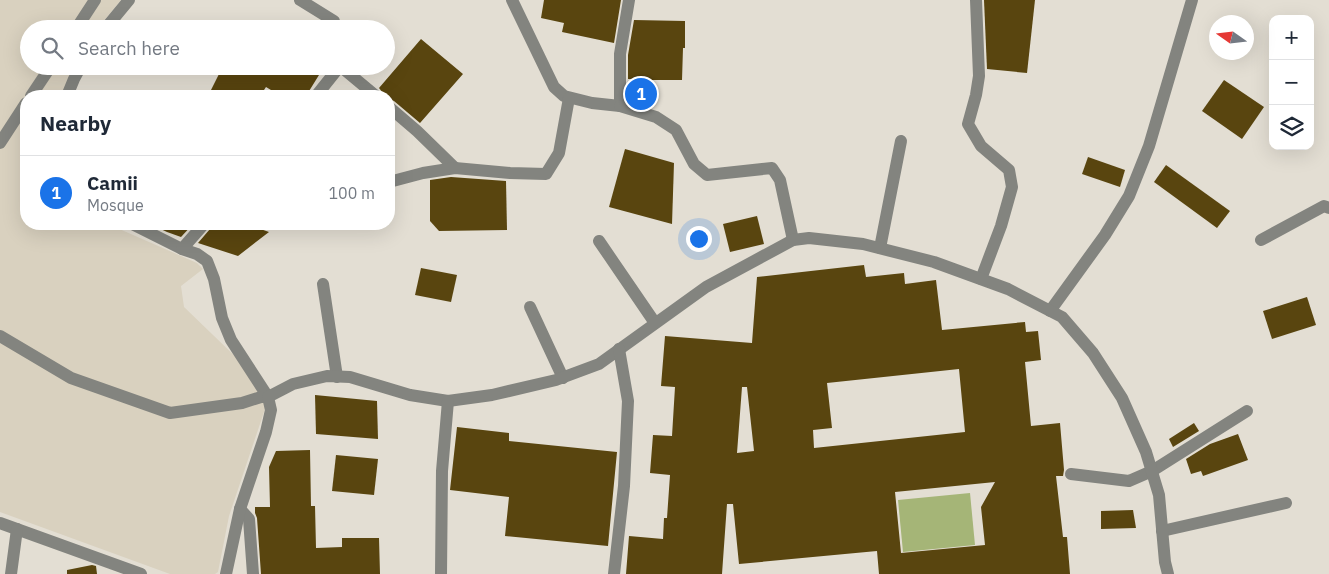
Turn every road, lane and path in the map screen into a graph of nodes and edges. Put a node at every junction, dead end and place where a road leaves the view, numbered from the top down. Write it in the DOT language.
graph roads {
  1 [pos="95,0"];
  2 [pos="129,0"];
  3 [pos="300,0"];
  4 [pos="512,0"];
  5 [pos="629,0"];
  6 [pos="976,0"];
  7 [pos="1192,0"];
  8 [pos="82,20"];
  9 [pos="112,20"];
  10 [pos="332,20"];
  11 [pos="45,75"];
  12 [pos="76,75"];
  13 [pos="333,75"];
  14 [pos="351,75"];
  15 [pos="35,90"];
  16 [pos="69,90"];
  17 [pos="321,90"];
  18 [pos="369,90"];
  19 [pos="569,98"];
  20 [pos="620,106"];
  21 [pos="20,113"];
  22 [pos="395,113"];
  23 [pos="901,141"];
  24 [pos="0,143"];
  25 [pos="455,168"];
  26 [pos="395,180"];
  27 [pos="1329,208"];
  28 [pos="144,230"];
  29 [pos="199,230"];
  30 [pos="793,240"];
  31 [pos="1261,240"];
  32 [pos="599,241"];
  33 [pos="880,248"];
  34 [pos="182,249"];
  35 [pos="981,279"];
  36 [pos="324,284"];
  37 [pos="530,307"];
  38 [pos="1050,311"];
  39 [pos="655,323"];
  40 [pos="0,336"];
  41 [pos="619,349"];
  42 [pos="337,377"];
  43 [pos="563,378"];
  44 [pos="268,397"];
  45 [pos="448,401"];
  46 [pos="1247,410"];
  47 [pos="1152,471"];
  48 [pos="1071,474"];
  49 [pos="1286,503"];
  50 [pos="240,509"];
  51 [pos="0,523"];
  52 [pos="16,529"];
  53 [pos="1162,531"];
  54 [pos="11,574"];
  55 [pos="142,574"];
  56 [pos="226,574"];
  57 [pos="253,574"];
  58 [pos="441,574"];
  59 [pos="614,574"];
  60 [pos="1168,574"];
  1 -- 8 [label="street"];
  2 -- 9 [label="street"];
  3 -- 10 [label="street"];
  4 -- 19 [label="street"];
  5 -- 20 [label="street"];
  6 -- 35 [label="street"];
  7 -- 38 [label="street"];
  11 -- 15 [label="street"];
  12 -- 16 [label="street"];
  13 -- 17 [label="street"];
  14 -- 18 [label="street"];
  19 -- 20 [label="street"];
  19 -- 25 [label="street"];
  20 -- 30 [label="street"];
  21 -- 24 [label="street"];
  22 -- 25 [label="street"];
  23 -- 33 [label="street"];
  25 -- 26 [label="street"];
  27 -- 31 [label="street"];
  28 -- 34 [label="street"];
  29 -- 34 [label="street"];
  30 -- 33 [label="street"];
  30 -- 39 [label="street"];
  32 -- 39 [label="street"];
  33 -- 35 [label="street"];
  34 -- 44 [label="street"];
  35 -- 38 [label="street"];
  36 -- 42 [label="street"];
  37 -- 43 [label="street"];
  38 -- 47 [label="street"];
  39 -- 41 [label="street"];
  40 -- 44 [label="street"];
  41 -- 43 [label="street"];
  41 -- 59 [label="street"];
  42 -- 44 [label="street"];
  42 -- 45 [label="street"];
  43 -- 45 [label="street"];
  44 -- 50 [label="street"];
  45 -- 58 [label="street"];
  46 -- 47 [label="street"];
  47 -- 48 [label="street"];
  47 -- 53 [label="street"];
  49 -- 53 [label="street"];
  50 -- 56 [label="street"];
  50 -- 57 [label="street"];
  51 -- 52 [label="street"];
  52 -- 54 [label="street"];
  52 -- 55 [label="street"];
  53 -- 60 [label="street"];
}
